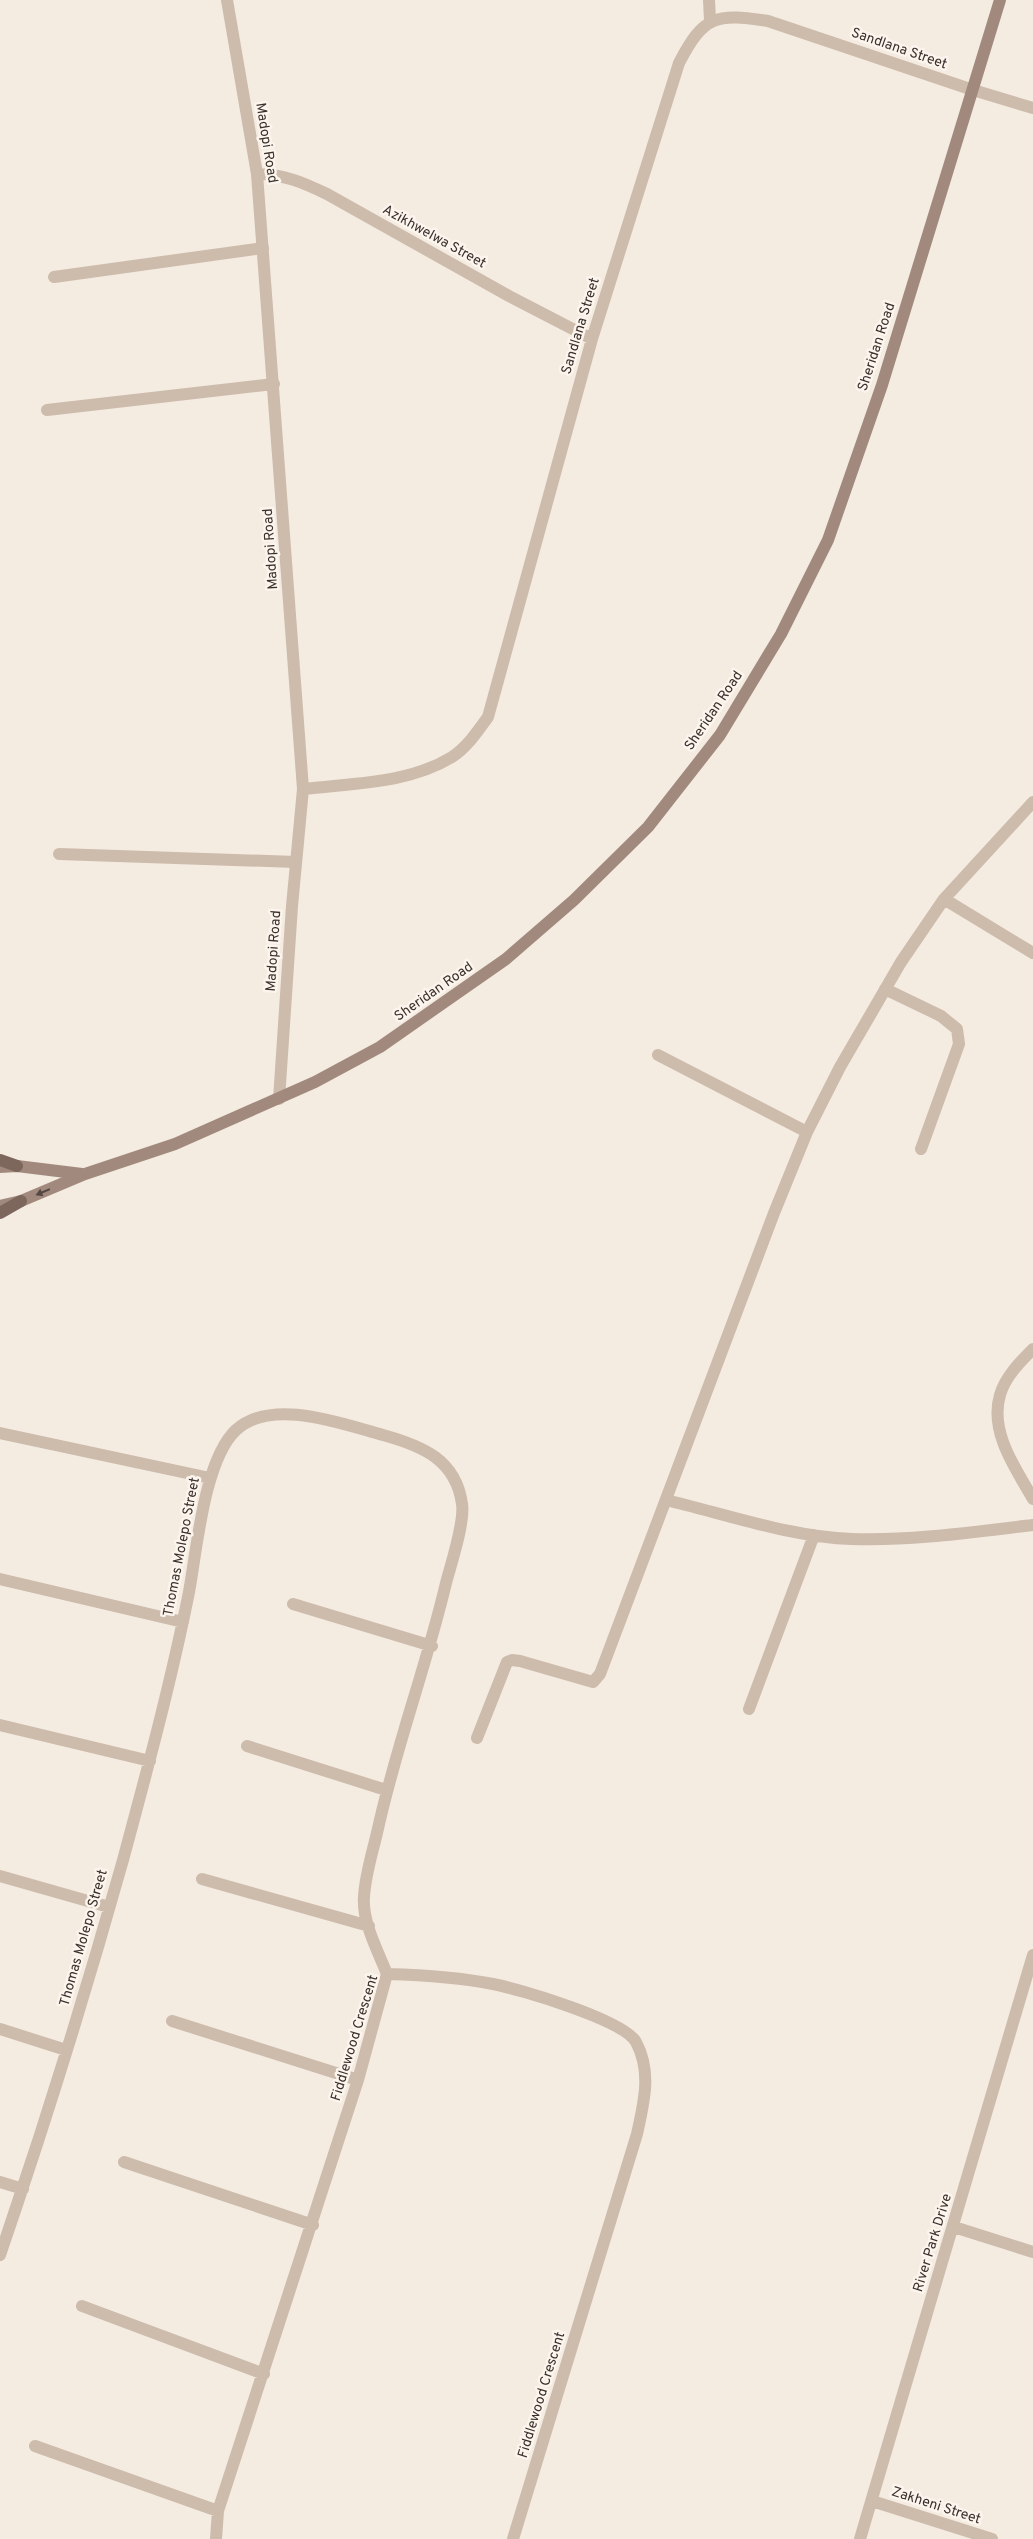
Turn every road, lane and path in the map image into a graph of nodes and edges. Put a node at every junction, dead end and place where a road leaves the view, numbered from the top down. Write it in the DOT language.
graph roads {
  1 [pos="228,0"];
  2 [pos="709,0"];
  3 [pos="1000,0"];
  4 [pos="710,20"];
  5 [pos="973,90"];
  6 [pos="1033,108"];
  7 [pos="258,174"];
  8 [pos="263,248"];
  9 [pos="54,277"];
  10 [pos="592,339"];
  11 [pos="274,384"];
  12 [pos="47,410"];
  13 [pos="303,788"];
  14 [pos="1033,802"];
  15 [pos="59,854"];
  16 [pos="296,862"];
  17 [pos="944,899"];
  18 [pos="1033,953"];
  19 [pos="885,989"];
  20 [pos="658,1055"];
  21 [pos="279,1098"];
  22 [pos="807,1132"];
  23 [pos="920,1149"];
  24 [pos="0,1160"];
  25 [pos="17,1166"];
  26 [pos="0,1167"];
  27 [pos="85,1174"];
  28 [pos="20,1201"];
  29 [pos="0,1206"];
  30 [pos="0,1213"];
  31 [pos="1033,1349"];
  32 [pos="0,1433"];
  33 [pos="210,1478"];
  34 [pos="1033,1499"];
  35 [pos="666,1500"];
  36 [pos="1033,1526"];
  37 [pos="814,1535"];
  38 [pos="0,1580"];
  39 [pos="294,1604"];
  40 [pos="183,1622"];
  41 [pos="432,1646"];
  42 [pos="750,1709"];
  43 [pos="0,1725"];
  44 [pos="477,1738"];
  45 [pos="247,1746"];
  46 [pos="150,1761"];
  47 [pos="386,1790"];
  48 [pos="0,1876"];
  49 [pos="202,1879"];
  50 [pos="109,1907"];
  51 [pos="369,1926"];
  52 [pos="1033,1955"];
  53 [pos="387,1974"];
  54 [pos="172,2021"];
  55 [pos="0,2029"];
  56 [pos="66,2050"];
  57 [pos="358,2080"];
  58 [pos="124,2162"];
  59 [pos="0,2182"];
  60 [pos="23,2189"];
  61 [pos="313,2225"];
  62 [pos="954,2227"];
  63 [pos="1033,2252"];
  64 [pos="0,2255"];
  65 [pos="82,2306"];
  66 [pos="264,2374"];
  67 [pos="35,2446"];
  68 [pos="872,2501"];
  69 [pos="218,2511"];
  70 [pos="216,2539"];
  71 [pos="513,2539"];
  72 [pos="860,2539"];
  73 [pos="992,2539"];
  1 -- 7 [label="street, Madopi Road"];
  2 -- 4 [label="street"];
  3 -- 5 [label="street, Sheridan Road"];
  4 -- 5 [label="street, Sandlana Street"];
  4 -- 10 [label="street, Sandlana Street"];
  5 -- 6 [label="street"];
  5 -- 21 [label="street, Sheridan Road"];
  7 -- 8 [label="street, Madopi Road"];
  7 -- 10 [label="street, Azikhwelwa Street"];
  8 -- 9 [label="street"];
  8 -- 11 [label="street, Madopi Road"];
  10 -- 13 [label="street, Sandlana Street"];
  11 -- 12 [label="street"];
  11 -- 13 [label="street, Madopi Road"];
  13 -- 16 [label="street, Madopi Road"];
  14 -- 17 [label="street"];
  15 -- 16 [label="street"];
  16 -- 21 [label="street, Madopi Road"];
  17 -- 18 [label="street"];
  17 -- 19 [label="street"];
  19 -- 22 [label="street"];
  19 -- 23 [label="street"];
  20 -- 22 [label="street"];
  21 -- 27 [label="street, Sheridan Road"];
  22 -- 35 [label="street"];
  24 -- 25 [label="main road"];
  25 -- 26 [label="street, Sheridan Road"];
  25 -- 27 [label="street, Sheridan Road"];
  27 -- 28 [label="street, Sheridan Road, one-way"];
  28 -- 29 [label="street, Sheridan Road"];
  28 -- 30 [label="main road"];
  31 -- 34 [label="street"];
  32 -- 33 [label="street"];
  33 -- 40 [label="street, Thomas Molepo Street"];
  33 -- 41 [label="street, Thomas Molepo Street"];
  35 -- 37 [label="street"];
  35 -- 44 [label="street"];
  36 -- 37 [label="street"];
  37 -- 42 [label="street"];
  38 -- 40 [label="street"];
  39 -- 41 [label="street"];
  40 -- 46 [label="street, Thomas Molepo Street"];
  41 -- 47 [label="street, Thomas Molepo Street"];
  43 -- 46 [label="street"];
  45 -- 47 [label="street"];
  46 -- 50 [label="street, Thomas Molepo Street"];
  47 -- 51 [label="street, Thomas Molepo Street"];
  48 -- 50 [label="street"];
  49 -- 51 [label="street"];
  50 -- 56 [label="street, Thomas Molepo Street"];
  51 -- 53 [label="street, Thomas Molepo Street"];
  52 -- 62 [label="street, River Park Drive"];
  53 -- 57 [label="street, Fiddlewood Crescent"];
  53 -- 71 [label="street, Fiddlewood Crescent"];
  54 -- 57 [label="street"];
  55 -- 56 [label="street"];
  56 -- 60 [label="street, Thomas Molepo Street"];
  57 -- 61 [label="street, Fiddlewood Crescent"];
  58 -- 61 [label="street"];
  59 -- 60 [label="street"];
  60 -- 64 [label="street, Thomas Molepo Street"];
  61 -- 66 [label="street, Fiddlewood Crescent"];
  62 -- 63 [label="street"];
  62 -- 68 [label="street, River Park Drive"];
  65 -- 66 [label="street"];
  66 -- 69 [label="street, Fiddlewood Crescent"];
  67 -- 69 [label="street"];
  68 -- 72 [label="street, River Park Drive"];
  68 -- 73 [label="street, Zakheni Street"];
  69 -- 70 [label="street, Fiddlewood Crescent"];
}
